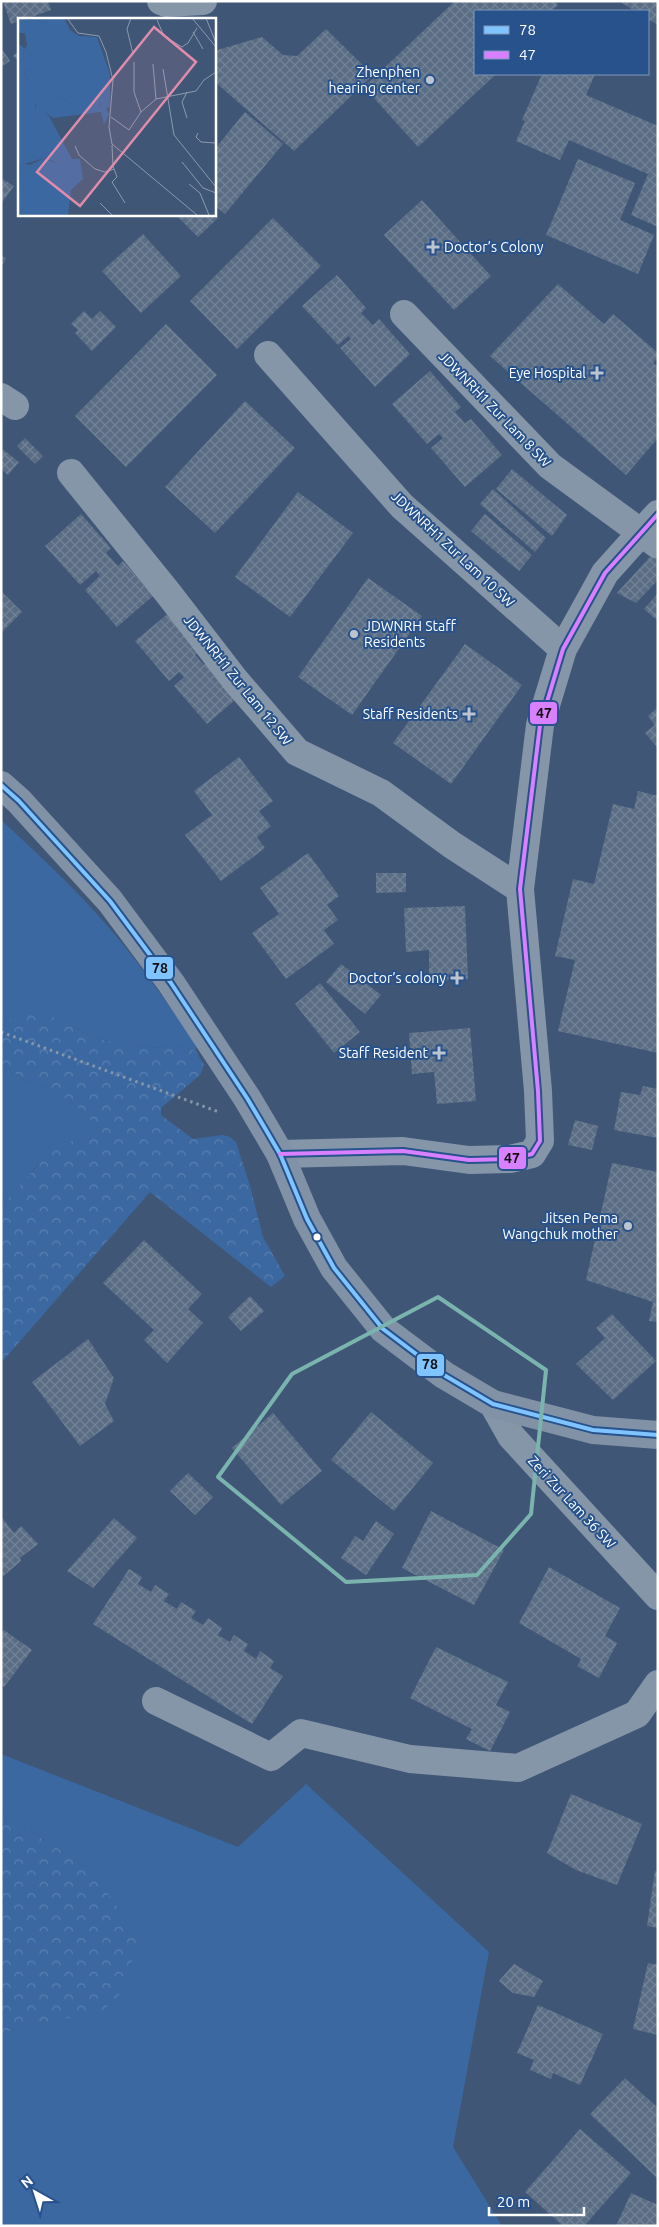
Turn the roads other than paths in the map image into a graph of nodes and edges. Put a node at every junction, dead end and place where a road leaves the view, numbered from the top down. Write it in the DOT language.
graph roads {
  1 [pos="161,1"];
  2 [pos="203,1"];
  3 [pos="404,314"];
  4 [pos="268,355"];
  5 [pos="71,473"];
  6 [pos="652,531"];
  7 [pos="563,649"];
  8 [pos="1,786"];
  9 [pos="520,889"];
  10 [pos="280,1154"];
  11 [pos="493,1404"];
  12 [pos="658,1435"];
  13 [pos="658,1596"];
  14 [pos="658,1684"];
  15 [pos="156,1701"];
  1 -- 2 [label="street"];
  3 -- 6 [label="street, JDWNRH1 Zur Lam 8 SW"];
  4 -- 7 [label="street, JDWNRH1 Zur Lam 10 SW"];
  5 -- 9 [label="street, JDWNRH1 Zur Lam 12 SW"];
  6 -- 7 [label="street"];
  7 -- 9 [label="street"];
  8 -- 10 [label="street"];
  9 -- 10 [label="street"];
  10 -- 11 [label="street"];
  11 -- 12 [label="street"];
  11 -- 13 [label="street, Zeri Zur Lam 36 SW"];
  14 -- 15 [label="street"];
}
